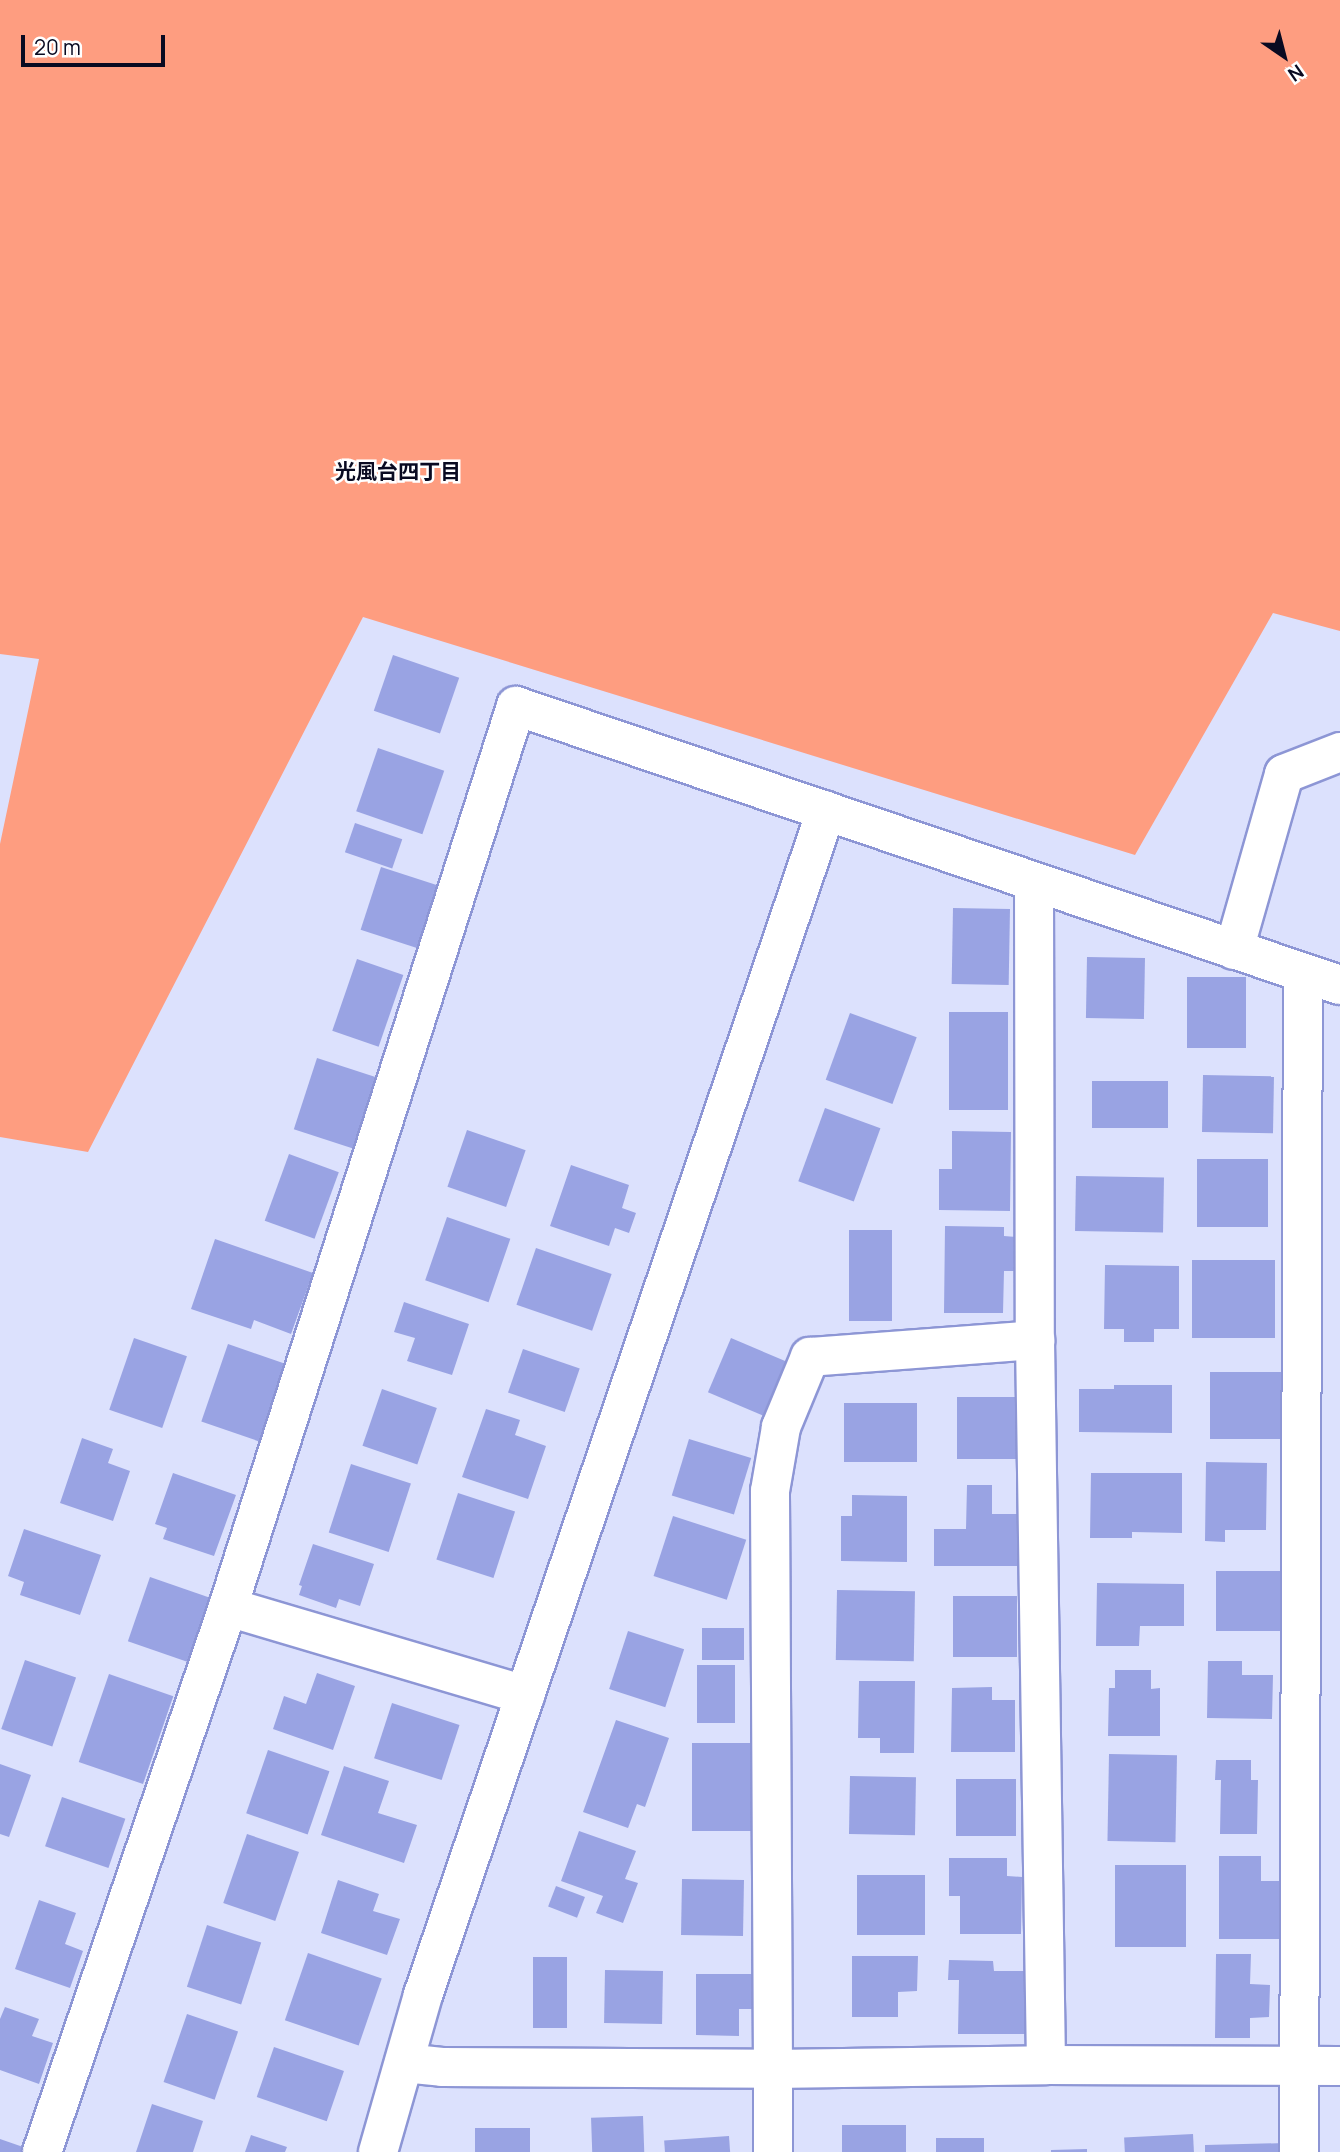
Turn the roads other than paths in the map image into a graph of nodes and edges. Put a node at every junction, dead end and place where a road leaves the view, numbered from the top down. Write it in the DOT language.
graph roads {
  1 [pos="1340,752"];
  2 [pos="826,811"];
  3 [pos="1034,883"];
  4 [pos="1234,950"];
  5 [pos="1303,973"];
  6 [pos="1340,985"];
  7 [pos="1035,1340"];
  8 [pos="228,1606"];
  9 [pos="525,1695"];
  10 [pos="404,2063"];
  11 [pos="1046,2065"];
  12 [pos="1297,2066"];
  13 [pos="1340,2066"];
  14 [pos="773,2069"];
  15 [pos="42,2152"];
  16 [pos="378,2152"];
  17 [pos="773,2152"];
  18 [pos="1299,2152"];
  1 -- 4 [label="street"];
  2 -- 3 [label="street"];
  2 -- 8 [label="street"];
  2 -- 9 [label="street"];
  3 -- 4 [label="street"];
  3 -- 7 [label="street"];
  4 -- 5 [label="street"];
  5 -- 6 [label="street"];
  5 -- 12 [label="street"];
  7 -- 11 [label="street"];
  7 -- 14 [label="street"];
  8 -- 9 [label="street"];
  8 -- 15 [label="street"];
  9 -- 10 [label="street"];
  10 -- 14 [label="street"];
  10 -- 16 [label="street"];
  11 -- 12 [label="street"];
  11 -- 14 [label="street"];
  12 -- 13 [label="street"];
  12 -- 18 [label="street"];
  14 -- 17 [label="street"];
}
